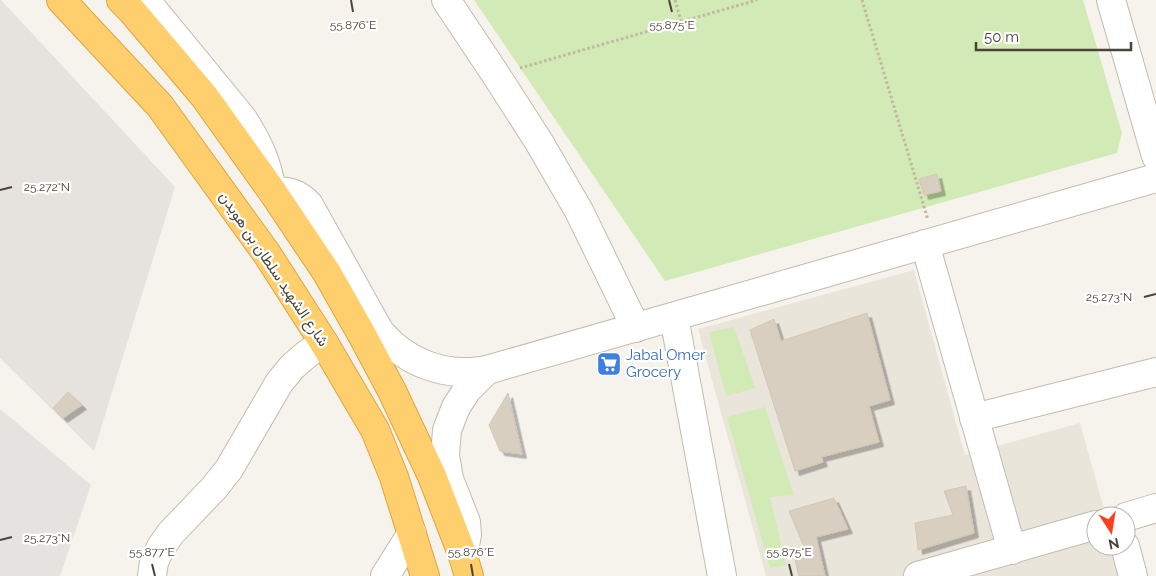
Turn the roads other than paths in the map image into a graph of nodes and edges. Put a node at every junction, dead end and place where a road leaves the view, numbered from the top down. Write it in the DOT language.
graph roads {
  1 [pos="61,0"];
  2 [pos="121,0"];
  3 [pos="147,0"];
  4 [pos="446,0"];
  5 [pos="1111,0"];
  6 [pos="1156,156"];
  7 [pos="1156,178"];
  8 [pos="272,191"];
  9 [pos="930,243"];
  10 [pos="674,317"];
  11 [pos="636,328"];
  12 [pos="324,343"];
  13 [pos="487,370"];
  14 [pos="1156,372"];
  15 [pos="974,418"];
  16 [pos="1156,508"];
  17 [pos="1136,513"];
  18 [pos="1086,528"];
  19 [pos="412,533"];
  20 [pos="1012,550"];
  21 [pos="1128,556"];
  22 [pos="466,566"];
  23 [pos="934,574"];
  24 [pos="152,576"];
  25 [pos="385,576"];
  26 [pos="425,576"];
  27 [pos="722,576"];
  28 [pos="1133,576"];
  1 -- 12 [label="highway, شارع الشهيد سلطان بن هويدن"];
  2 -- 8 [label="highway"];
  3 -- 8 [label="street"];
  4 -- 11 [label="street"];
  5 -- 6 [label="street"];
  7 -- 9 [label="street"];
  8 -- 13 [label="street"];
  8 -- 22 [label="highway"];
  9 -- 10 [label="street"];
  9 -- 15 [label="street"];
  10 -- 11 [label="street"];
  10 -- 27 [label="street"];
  11 -- 13 [label="street"];
  12 -- 19 [label="highway, شارع الشهيد سلطان بن هويدن"];
  12 -- 24 [label="street"];
  13 -- 22 [label="street"];
  14 -- 15 [label="street"];
  15 -- 20 [label="street"];
  16 -- 17 [label="street"];
  18 -- 20 [label="street"];
  19 -- 25 [label="street"];
  19 -- 26 [label="highway, شارع الشهيد سلطان بن هويدن"];
  20 -- 23 [label="street"];
  21 -- 28 [label="street"];
}
